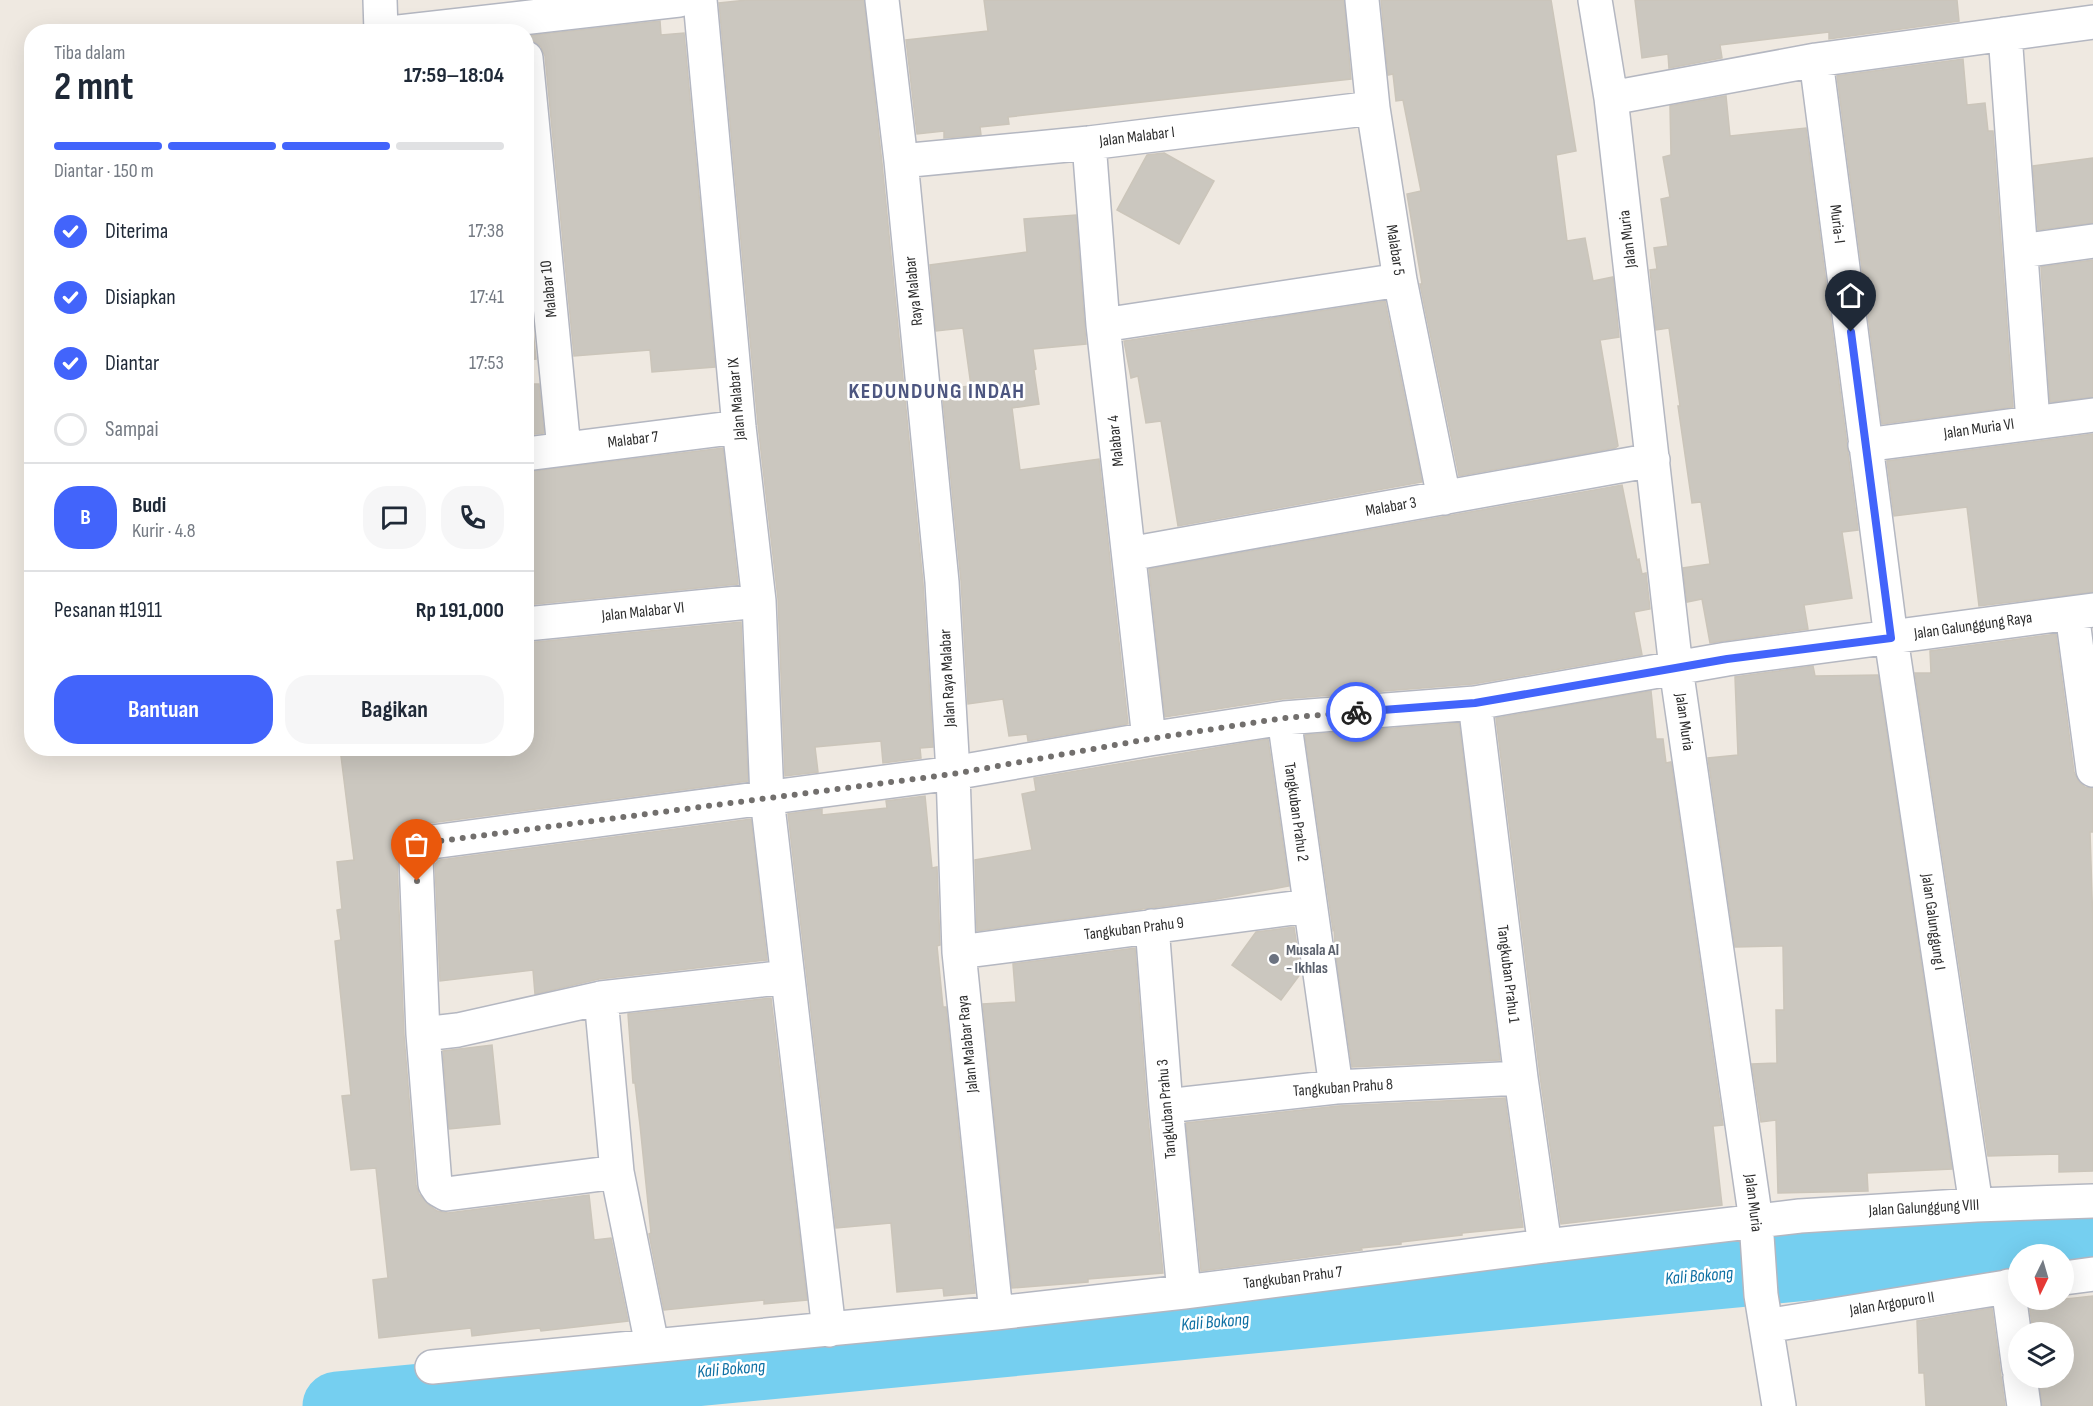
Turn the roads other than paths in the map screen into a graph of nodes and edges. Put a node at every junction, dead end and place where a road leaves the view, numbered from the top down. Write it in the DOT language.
graph roads {
  1 [pos="380,0"];
  2 [pos="679,0"];
  3 [pos="700,0"];
  4 [pos="882,0"];
  5 [pos="1362,0"];
  6 [pos="1595,0"];
  7 [pos="2093,22"];
  8 [pos="381,24"];
  9 [pos="523,24"];
  10 [pos="2005,34"];
  11 [pos="1816,60"];
  12 [pos="1611,98"];
  13 [pos="1373,108"];
  14 [pos="1089,143"];
  15 [pos="901,161"];
  16 [pos="534,217"];
  17 [pos="2093,241"];
  18 [pos="2021,251"];
  19 [pos="1400,280"];
  20 [pos="1103,325"];
  21 [pos="2093,415"];
  22 [pos="2033,422"];
  23 [pos="739,427"];
  24 [pos="1865,445"];
  25 [pos="564,449"];
  26 [pos="534,453"];
  27 [pos="1653,460"];
  28 [pos="1444,498"];
  29 [pos="1129,554"];
  30 [pos="942,582"];
  31 [pos="759,601"];
  32 [pos="2083,611"];
  33 [pos="534,623"];
  34 [pos="1891,638"];
  35 [pos="1676,668"];
  36 [pos="1475,703"];
  37 [pos="1284,718"];
  38 [pos="1149,739"];
  39 [pos="2093,770"];
  40 [pos="953,774"];
  41 [pos="767,798"];
  42 [pos="1309,906"];
  43 [pos="1152,926"];
  44 [pos="959,952"];
  45 [pos="787,977"];
  46 [pos="601,998"];
  47 [pos="423,1034"];
  48 [pos="1521,1078"];
  49 [pos="1336,1087"];
  50 [pos="1166,1106"];
  51 [pos="617,1172"];
  52 [pos="2093,1201"];
  53 [pos="1976,1205"];
  54 [pos="1757,1233"];
  55 [pos="1545,1246"];
  56 [pos="2093,1274"];
  57 [pos="2074,1277"];
  58 [pos="2008,1286"];
  59 [pos="1184,1292"];
  60 [pos="1764,1310"];
  61 [pos="996,1313"];
  62 [pos="828,1330"];
  63 [pos="652,1345"];
  64 [pos="432,1367"];
  65 [pos="2022,1388"];
  66 [pos="1779,1406"];
  67 [pos="2024,1406"];
  1 -- 8 [label="street"];
  2 -- 9 [label="street"];
  3 -- 23 [label="street, Jalan Malabar IX"];
  4 -- 15 [label="street, Raya Malabar"];
  5 -- 13 [label="street, Malabar 5"];
  6 -- 12 [label="street, Jalan Muria"];
  7 -- 10 [label="street"];
  10 -- 11 [label="street"];
  10 -- 18 [label="street"];
  11 -- 12 [label="street"];
  11 -- 24 [label="street, Muria-I"];
  12 -- 27 [label="street, Jalan Muria"];
  13 -- 14 [label="street, Jalan Malabar I"];
  13 -- 19 [label="street, Malabar 5"];
  14 -- 15 [label="street, Jalan Malabar I"];
  14 -- 20 [label="street, Malabar 4"];
  15 -- 30 [label="street, Raya Malabar"];
  16 -- 25 [label="street, Malabar 10"];
  17 -- 18 [label="street"];
  18 -- 22 [label="street"];
  19 -- 20 [label="street"];
  19 -- 28 [label="street, Malabar 5"];
  20 -- 29 [label="street, Malabar 4"];
  21 -- 22 [label="street, Jalan Muria VI"];
  22 -- 24 [label="street, Jalan Muria VI"];
  23 -- 25 [label="street, Malabar 7"];
  23 -- 31 [label="street, Jalan Malabar IX"];
  24 -- 34 [label="street, Muria-I"];
  25 -- 26 [label="street, Malabar 7"];
  27 -- 28 [label="street, Malabar 3"];
  27 -- 35 [label="street, Jalan Muria"];
  28 -- 29 [label="street, Malabar 3"];
  29 -- 38 [label="street, Malabar 4"];
  30 -- 40 [label="street, Jalan Raya Malabar"];
  31 -- 33 [label="street, Jalan Malabar VI"];
  31 -- 41 [label="street, Jalan Malabar IX"];
  32 -- 34 [label="street, Jalan Galunggung Raya"];
  32 -- 39 [label="street"];
  34 -- 35 [label="street, Jalan Galunggung Raya"];
  34 -- 53 [label="street, Jalan Galunggung I"];
  35 -- 36 [label="street, Jalan Galunggung Raya"];
  35 -- 54 [label="street, Jalan Muria"];
  36 -- 37 [label="street, Jalan Galunggung Raya"];
  36 -- 48 [label="street, Tangkuban Prahu 1"];
  37 -- 38 [label="street, Jalan Galunggung Raya"];
  37 -- 42 [label="street, Tangkuban Prahu 2"];
  38 -- 40 [label="street, Jalan Galunggung Raya"];
  40 -- 41 [label="street, Jalan Galunggung Raya"];
  40 -- 44 [label="street, Jalan Malabar Raya"];
  41 -- 45 [label="street, Jalan Malabar IX"];
  41 -- 47 [label="street, Jalan Galunggung Raya"];
  42 -- 43 [label="street, Tangkuban Prahu 9"];
  42 -- 49 [label="street, Tangkuban Prahu 2"];
  43 -- 44 [label="street, Tangkuban Prahu 9"];
  43 -- 50 [label="street, Tangkuban Prahu 3"];
  44 -- 61 [label="street, Jalan Malabar Raya"];
  45 -- 46 [label="street"];
  45 -- 62 [label="street, Jalan Malabar IX"];
  46 -- 47 [label="street"];
  46 -- 51 [label="street"];
  47 -- 51 [label="street"];
  48 -- 49 [label="street, Tangkuban Prahu 8"];
  48 -- 55 [label="street, Tangkuban Prahu 1"];
  49 -- 50 [label="street, Tangkuban Prahu 8"];
  50 -- 59 [label="street, Tangkuban Prahu 3"];
  51 -- 63 [label="street"];
  52 -- 53 [label="street, Jalan Galunggung VIII"];
  53 -- 54 [label="street, Jalan Galunggung VIII"];
  54 -- 55 [label="street, Tangkuban Prahu 7"];
  54 -- 60 [label="street, Jalan Muria"];
  55 -- 59 [label="street, Tangkuban Prahu 7"];
  56 -- 57 [label="street"];
  58 -- 60 [label="street, Jalan Argopuro II"];
  59 -- 61 [label="street, Tangkuban Prahu 7"];
  60 -- 66 [label="street, Jalan Muria"];
  61 -- 62 [label="street, Tangkuban Prahu 7"];
  62 -- 63 [label="street, Tangkuban Prahu 7"];
  63 -- 64 [label="street, Tangkuban Prahu 7"];
  65 -- 67 [label="street"];
}
